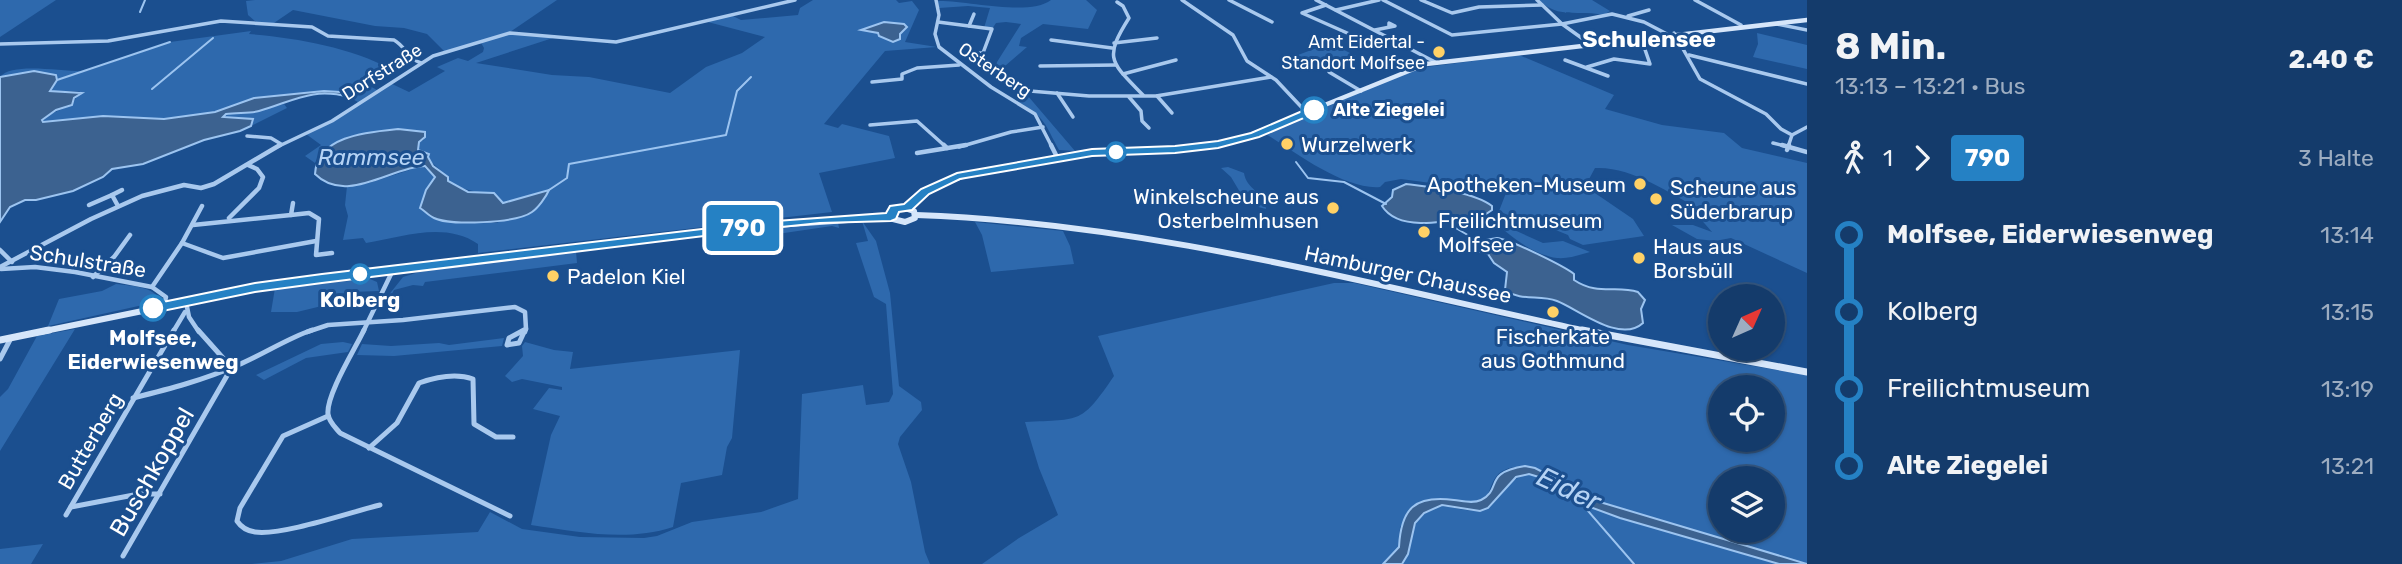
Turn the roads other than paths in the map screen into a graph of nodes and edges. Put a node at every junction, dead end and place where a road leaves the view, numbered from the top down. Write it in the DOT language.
graph roads {
  1 [pos="795,0"];
  2 [pos="936,0"];
  3 [pos="1182,0"];
  4 [pos="1229,0"];
  5 [pos="1317,0"];
  6 [pos="1348,0"];
  7 [pos="1381,0"];
  8 [pos="1421,0"];
  9 [pos="1538,0"];
  10 [pos="1695,0"];
  11 [pos="1117,2"];
  12 [pos="1326,5"];
  13 [pos="1542,5"];
  14 [pos="1353,6"];
  15 [pos="1336,10"];
  16 [pos="1649,10"];
  17 [pos="974,14"];
  18 [pos="1628,16"];
  19 [pos="1807,20"];
  20 [pos="938,22"];
  21 [pos="1272,22"];
  22 [pos="1774,23"];
  23 [pos="1562,24"];
  24 [pos="1741,25"];
  25 [pos="969,26"];
  26 [pos="1389,27"];
  27 [pos="1375,30"];
  28 [pos="1807,30"];
  29 [pos="1670,34"];
  30 [pos="1157,38"];
  31 [pos="1640,38"];
  32 [pos="1051,40"];
  33 [pos="1114,43"];
  34 [pos="0,44"];
  35 [pos="1590,44"];
  36 [pos="1112,48"];
  37 [pos="1381,48"];
  38 [pos="976,53"];
  39 [pos="1688,55"];
  40 [pos="1176,60"];
  41 [pos="1565,60"];
  42 [pos="1437,62"];
  43 [pos="421,63"];
  44 [pos="960,65"];
  45 [pos="1116,65"];
  46 [pos="1040,66"];
  47 [pos="1587,67"];
  48 [pos="1329,72"];
  49 [pos="1123,74"];
  50 [pos="1271,76"];
  51 [pos="1608,76"];
  52 [pos="872,82"];
  53 [pos="1807,83"];
  54 [pos="1030,91"];
  55 [pos="1361,91"];
  56 [pos="1057,93"];
  57 [pos="1144,96"];
  58 [pos="1156,96"];
  59 [pos="1128,97"];
  60 [pos="1172,113"];
  61 [pos="1307,113"];
  62 [pos="1073,117"];
  63 [pos="870,125"];
  64 [pos="1043,127"];
  65 [pos="1149,128"];
  66 [pos="1806,128"];
  67 [pos="247,135"];
  68 [pos="1792,135"];
  69 [pos="1773,143"];
  70 [pos="282,144"];
  71 [pos="1788,148"];
  72 [pos="948,149"];
  73 [pos="1807,152"];
  74 [pos="917,153"];
  75 [pos="1057,158"];
  76 [pos="247,165"];
  77 [pos="122,190"];
  78 [pos="112,195"];
  79 [pos="293,202"];
  80 [pos="89,205"];
  81 [pos="118,206"];
  82 [pos="202,206"];
  83 [pos="908,208"];
  84 [pos="291,215"];
  85 [pos="916,215"];
  86 [pos="891,217"];
  87 [pos="229,218"];
  88 [pos="192,225"];
  89 [pos="130,235"];
  90 [pos="316,241"];
  91 [pos="182,243"];
  92 [pos="0,250"];
  93 [pos="332,253"];
  94 [pos="13,263"];
  95 [pos="0,268"];
  96 [pos="393,270"];
  97 [pos="93,278"];
  98 [pos="152,287"];
  99 [pos="186,301"];
  100 [pos="164,306"];
  101 [pos="185,312"];
  102 [pos="370,321"];
  103 [pos="526,329"];
  104 [pos="11,338"];
  105 [pos="0,340"];
  106 [pos="0,359"];
  107 [pos="232,368"];
  108 [pos="1807,372"];
  109 [pos="133,398"];
  110 [pos="328,416"];
  111 [pos="513,437"];
  112 [pos="369,448"];
  113 [pos="160,494"];
  114 [pos="380,505"];
  115 [pos="70,507"];
  116 [pos="66,515"];
  117 [pos="510,516"];
  118 [pos="123,556"];
  1 -- 43 [label="street, Dorfstraße"];
  2 -- 20 [label="street, Osterberg"];
  3 -- 50 [label="street"];
  4 -- 21 [label="street"];
  5 -- 12 [label="street"];
  6 -- 14 [label="street"];
  7 -- 14 [label="street"];
  7 -- 23 [label="street"];
  8 -- 13 [label="street"];
  9 -- 13 [label="street"];
  10 -- 24 [label="street"];
  11 -- 33 [label="street"];
  12 -- 15 [label="street"];
  12 -- 37 [label="street"];
  13 -- 23 [label="street"];
  14 -- 15 [label="street"];
  15 -- 27 [label="street"];
  16 -- 18 [label="street"];
  17 -- 25 [label="street"];
  18 -- 23 [label="street"];
  18 -- 29 [label="street"];
  19 -- 22 [label="main road"];
  20 -- 25 [label="street"];
  20 -- 44 [label="street, Osterberg"];
  22 -- 24 [label="main road"];
  22 -- 28 [label="street"];
  23 -- 35 [label="street"];
  24 -- 29 [label="main road"];
  25 -- 38 [label="street"];
  26 -- 27 [label="street"];
  27 -- 42 [label="street"];
  29 -- 31 [label="main road"];
  29 -- 39 [label="street"];
  30 -- 33 [label="street"];
  31 -- 35 [label="main road"];
  31 -- 47 [label="street"];
  32 -- 36 [label="street"];
  33 -- 36 [label="street"];
  34 -- 43 [label="street"];
  35 -- 42 [label="main road"];
  36 -- 45 [label="street"];
  39 -- 53 [label="street"];
  39 -- 68 [label="street"];
  40 -- 49 [label="street"];
  41 -- 47 [label="street"];
  42 -- 55 [label="main road"];
  43 -- 70 [label="street, Dorfstraße"];
  44 -- 52 [label="street"];
  44 -- 64 [label="street, Osterberg"];
  45 -- 46 [label="street"];
  45 -- 49 [label="street"];
  47 -- 51 [label="street"];
  48 -- 55 [label="street"];
  49 -- 57 [label="street"];
  50 -- 58 [label="street"];
  50 -- 61 [label="street"];
  54 -- 56 [label="street"];
  55 -- 61 [label="main road"];
  56 -- 59 [label="street"];
  56 -- 62 [label="street"];
  57 -- 58 [label="street"];
  57 -- 59 [label="street"];
  58 -- 60 [label="street"];
  59 -- 65 [label="street"];
  61 -- 75 [label="main road"];
  63 -- 72 [label="street"];
  64 -- 72 [label="street"];
  64 -- 75 [label="street, Osterberg"];
  66 -- 68 [label="street"];
  67 -- 70 [label="street"];
  68 -- 71 [label="street"];
  69 -- 71 [label="street"];
  70 -- 76 [label="street, Dorfstraße"];
  71 -- 73 [label="street"];
  72 -- 74 [label="street"];
  75 -- 83 [label="main road"];
  76 -- 81 [label="street, Dorfstraße"];
  76 -- 87 [label="street"];
  77 -- 78 [label="street"];
  78 -- 80 [label="street"];
  78 -- 81 [label="street"];
  79 -- 84 [label="street"];
  81 -- 94 [label="street, Dorfstraße"];
  82 -- 88 [label="street"];
  83 -- 85 [label="main road"];
  83 -- 86 [label="main road"];
  84 -- 87 [label="street"];
  84 -- 90 [label="street"];
  85 -- 86 [label="main road, Hamburger Chaussee"];
  85 -- 108 [label="main road, Hamburger Chaussee"];
  86 -- 96 [label="main road"];
  87 -- 88 [label="street"];
  88 -- 91 [label="street"];
  89 -- 97 [label="street"];
  90 -- 91 [label="street"];
  90 -- 93 [label="street"];
  91 -- 98 [label="street"];
  92 -- 94 [label="street, Schulstraße"];
  94 -- 95 [label="street"];
  94 -- 97 [label="street, Schulstraße"];
  96 -- 99 [label="main road"];
  96 -- 102 [label="street"];
  97 -- 98 [label="street, Schulstraße"];
  98 -- 100 [label="street, Schulstraße"];
  99 -- 100 [label="main road"];
  99 -- 101 [label="street"];
  100 -- 104 [label="main road"];
  101 -- 107 [label="street"];
  101 -- 109 [label="street, Butterberg"];
  102 -- 103 [label="street"];
  102 -- 107 [label="street"];
  102 -- 110 [label="street"];
  104 -- 105 [label="main road"];
  104 -- 106 [label="street"];
  107 -- 109 [label="street"];
  107 -- 113 [label="street, Buschkoppel"];
  109 -- 115 [label="street, Butterberg"];
  110 -- 112 [label="street"];
  110 -- 114 [label="street"];
  111 -- 112 [label="street"];
  112 -- 117 [label="street"];
  113 -- 115 [label="street"];
  113 -- 118 [label="street, Buschkoppel"];
  115 -- 116 [label="street, Butterberg"];
}
